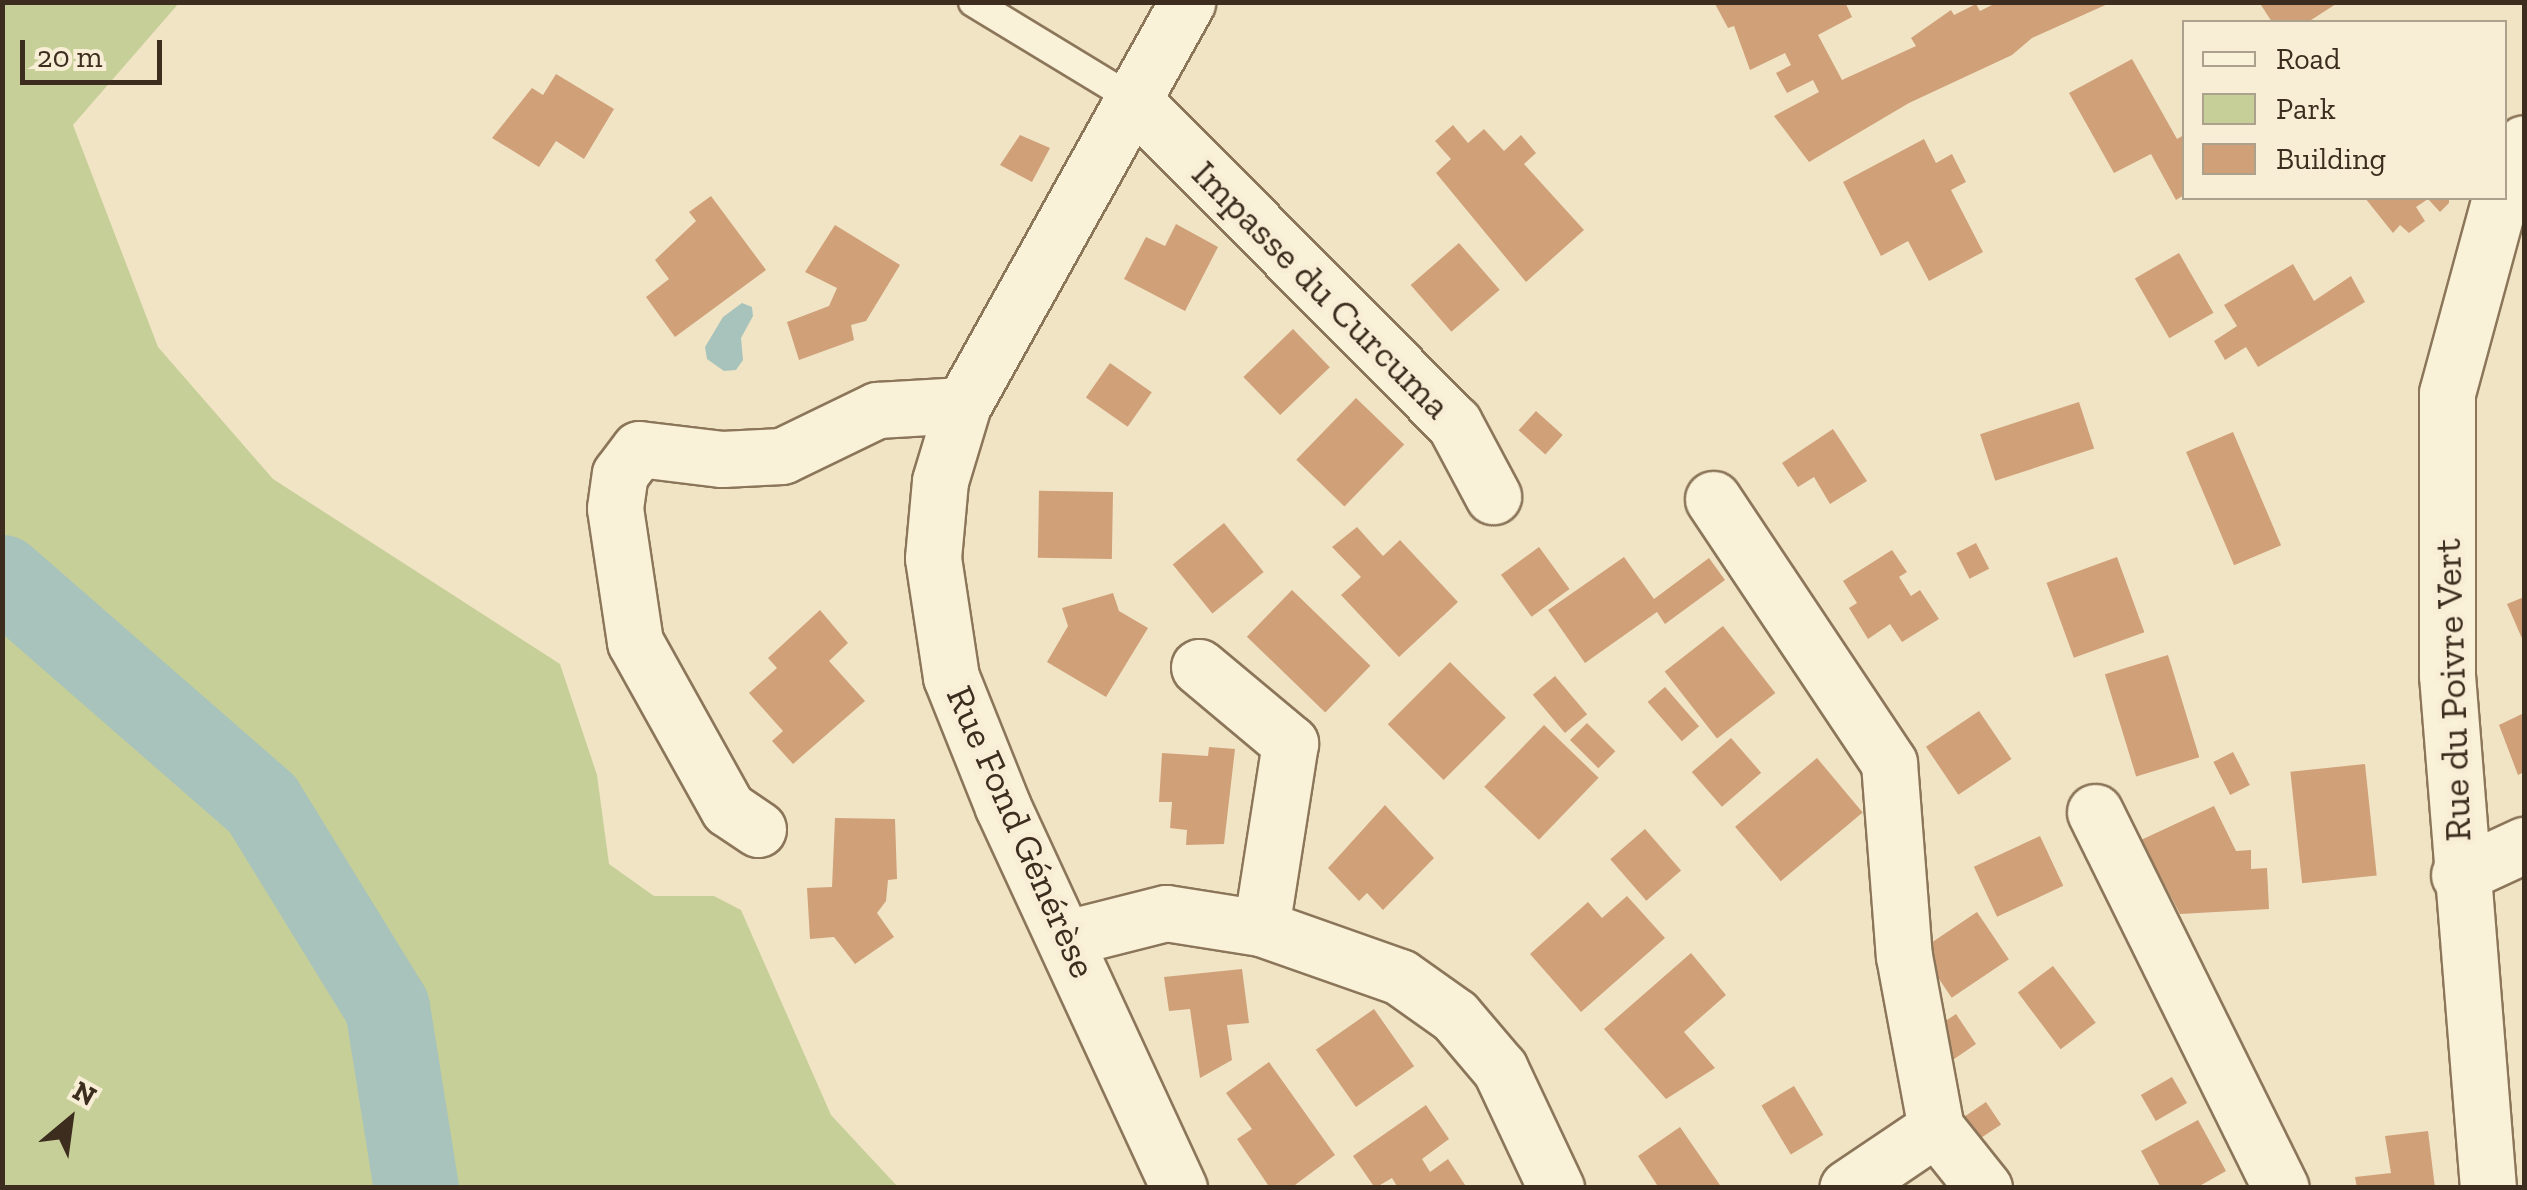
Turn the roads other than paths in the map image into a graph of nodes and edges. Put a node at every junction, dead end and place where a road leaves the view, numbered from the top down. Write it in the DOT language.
graph roads {
  1 [pos="973,2"];
  2 [pos="1187,14"];
  3 [pos="1130,98"];
  4 [pos="2524,142"];
  5 [pos="2507,179"];
  6 [pos="2499,200"];
  7 [pos="963,405"];
  8 [pos="1493,496"];
  9 [pos="1714,499"];
  10 [pos="1199,667"];
  11 [pos="2096,812"];
  12 [pos="758,828"];
  13 [pos="2524,845"];
  14 [pos="2459,874"];
  15 [pos="1261,928"];
  16 [pos="1066,938"];
  17 [pos="2501,1102"];
  18 [pos="1936,1128"];
  19 [pos="1179,1188"];
  20 [pos="1556,1188"];
  21 [pos="1846,1188"];
  22 [pos="1984,1188"];
  23 [pos="2281,1188"];
  24 [pos="2488,1188"];
  1 -- 3 [label="lane"];
  2 -- 3 [label="street, Rue Fond Générèse"];
  3 -- 7 [label="street, Rue Fond Générèse"];
  3 -- 8 [label="street, Impasse du Curcuma"];
  4 -- 5 [label="street"];
  6 -- 14 [label="street, Rue du Poivre Vert"];
  7 -- 12 [label="street"];
  7 -- 16 [label="street, Rue Fond Générèse"];
  9 -- 18 [label="street"];
  10 -- 15 [label="street"];
  11 -- 23 [label="street"];
  13 -- 14 [label="street"];
  14 -- 17 [label="street, Rue du Poivre Vert"];
  15 -- 16 [label="street"];
  15 -- 20 [label="street"];
  16 -- 19 [label="street, Rue Fond Générèse"];
  17 -- 24 [label="street, Rue du Poivre Vert"];
  18 -- 21 [label="street"];
  18 -- 22 [label="street"];
}
